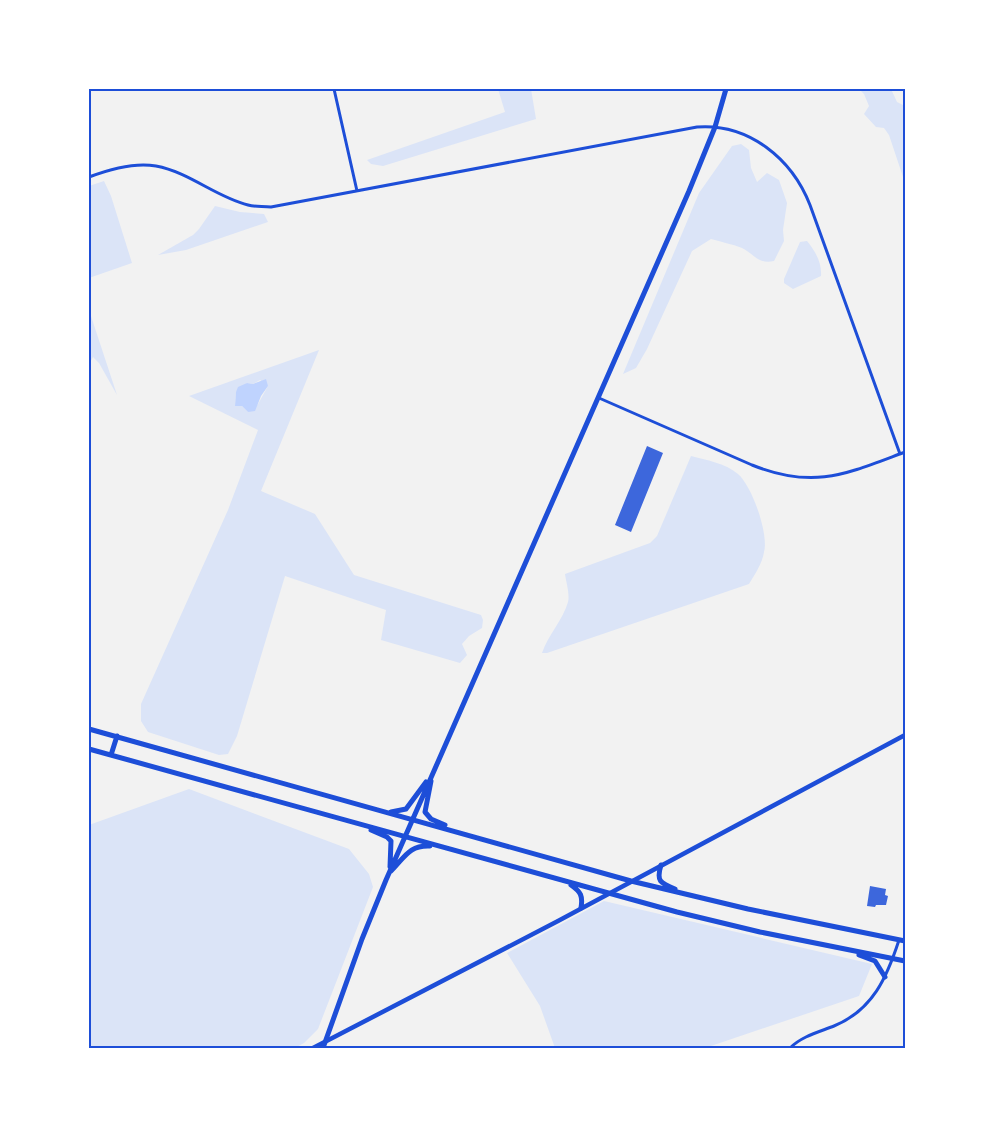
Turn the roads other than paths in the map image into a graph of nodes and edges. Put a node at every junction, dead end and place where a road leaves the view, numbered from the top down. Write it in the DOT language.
graph roads {
  1 [pos="334,89"];
  2 [pos="726,89"];
  3 [pos="715,127"];
  4 [pos="89,177"];
  5 [pos="357,192"];
  6 [pos="598,398"];
  7 [pos="905,452"];
  8 [pos="900,454"];
  9 [pos="89,729"];
  10 [pos="905,735"];
  11 [pos="117,736"];
  12 [pos="89,748"];
  13 [pos="111,755"];
  14 [pos="433,772"];
  15 [pos="388,812"];
  16 [pos="412,819"];
  17 [pos="360,824"];
  18 [pos="459,832"];
  19 [pos="405,836"];
  20 [pos="440,846"];
  21 [pos="661,865"];
  22 [pos="388,874"];
  23 [pos="631,881"];
  24 [pos="567,882"];
  25 [pos="608,893"];
  26 [pos="694,896"];
  27 [pos="580,908"];
  28 [pos="902,941"];
  29 [pos="842,949"];
  30 [pos="893,959"];
  31 [pos="905,962"];
  32 [pos="885,977"];
  33 [pos="325,1042"];
  34 [pos="313,1048"];
  35 [pos="323,1048"];
  36 [pos="790,1048"];
  1 -- 5 [label="street"];
  2 -- 3 [label="main road"];
  3 -- 5 [label="street"];
  3 -- 6 [label="main road"];
  3 -- 8 [label="street"];
  4 -- 5 [label="street"];
  6 -- 8 [label="street"];
  6 -- 14 [label="main road"];
  7 -- 8 [label="street"];
  9 -- 11 [label="main road"];
  10 -- 21 [label="main road"];
  11 -- 13 [label="main road"];
  11 -- 15 [label="main road"];
  12 -- 13 [label="main road"];
  13 -- 17 [label="main road"];
  14 -- 15 [label="main road"];
  14 -- 16 [label="main road"];
  14 -- 18 [label="main road"];
  15 -- 16 [label="main road"];
  16 -- 18 [label="main road"];
  16 -- 19 [label="main road"];
  17 -- 19 [label="main road"];
  17 -- 22 [label="main road"];
  18 -- 23 [label="main road"];
  19 -- 20 [label="main road"];
  19 -- 22 [label="main road"];
  20 -- 22 [label="main road"];
  20 -- 24 [label="main road"];
  21 -- 23 [label="main road"];
  21 -- 26 [label="main road"];
  22 -- 33 [label="main road"];
  23 -- 25 [label="main road"];
  23 -- 26 [label="main road"];
  24 -- 25 [label="main road"];
  24 -- 27 [label="main road"];
  25 -- 27 [label="main road"];
  25 -- 29 [label="main road"];
  26 -- 28 [label="main road"];
  27 -- 33 [label="main road"];
  28 -- 30 [label="street"];
  29 -- 30 [label="main road"];
  29 -- 32 [label="main road"];
  30 -- 31 [label="main road"];
  30 -- 32 [label="street"];
  32 -- 36 [label="street"];
  33 -- 34 [label="main road"];
  33 -- 35 [label="main road"];
}
